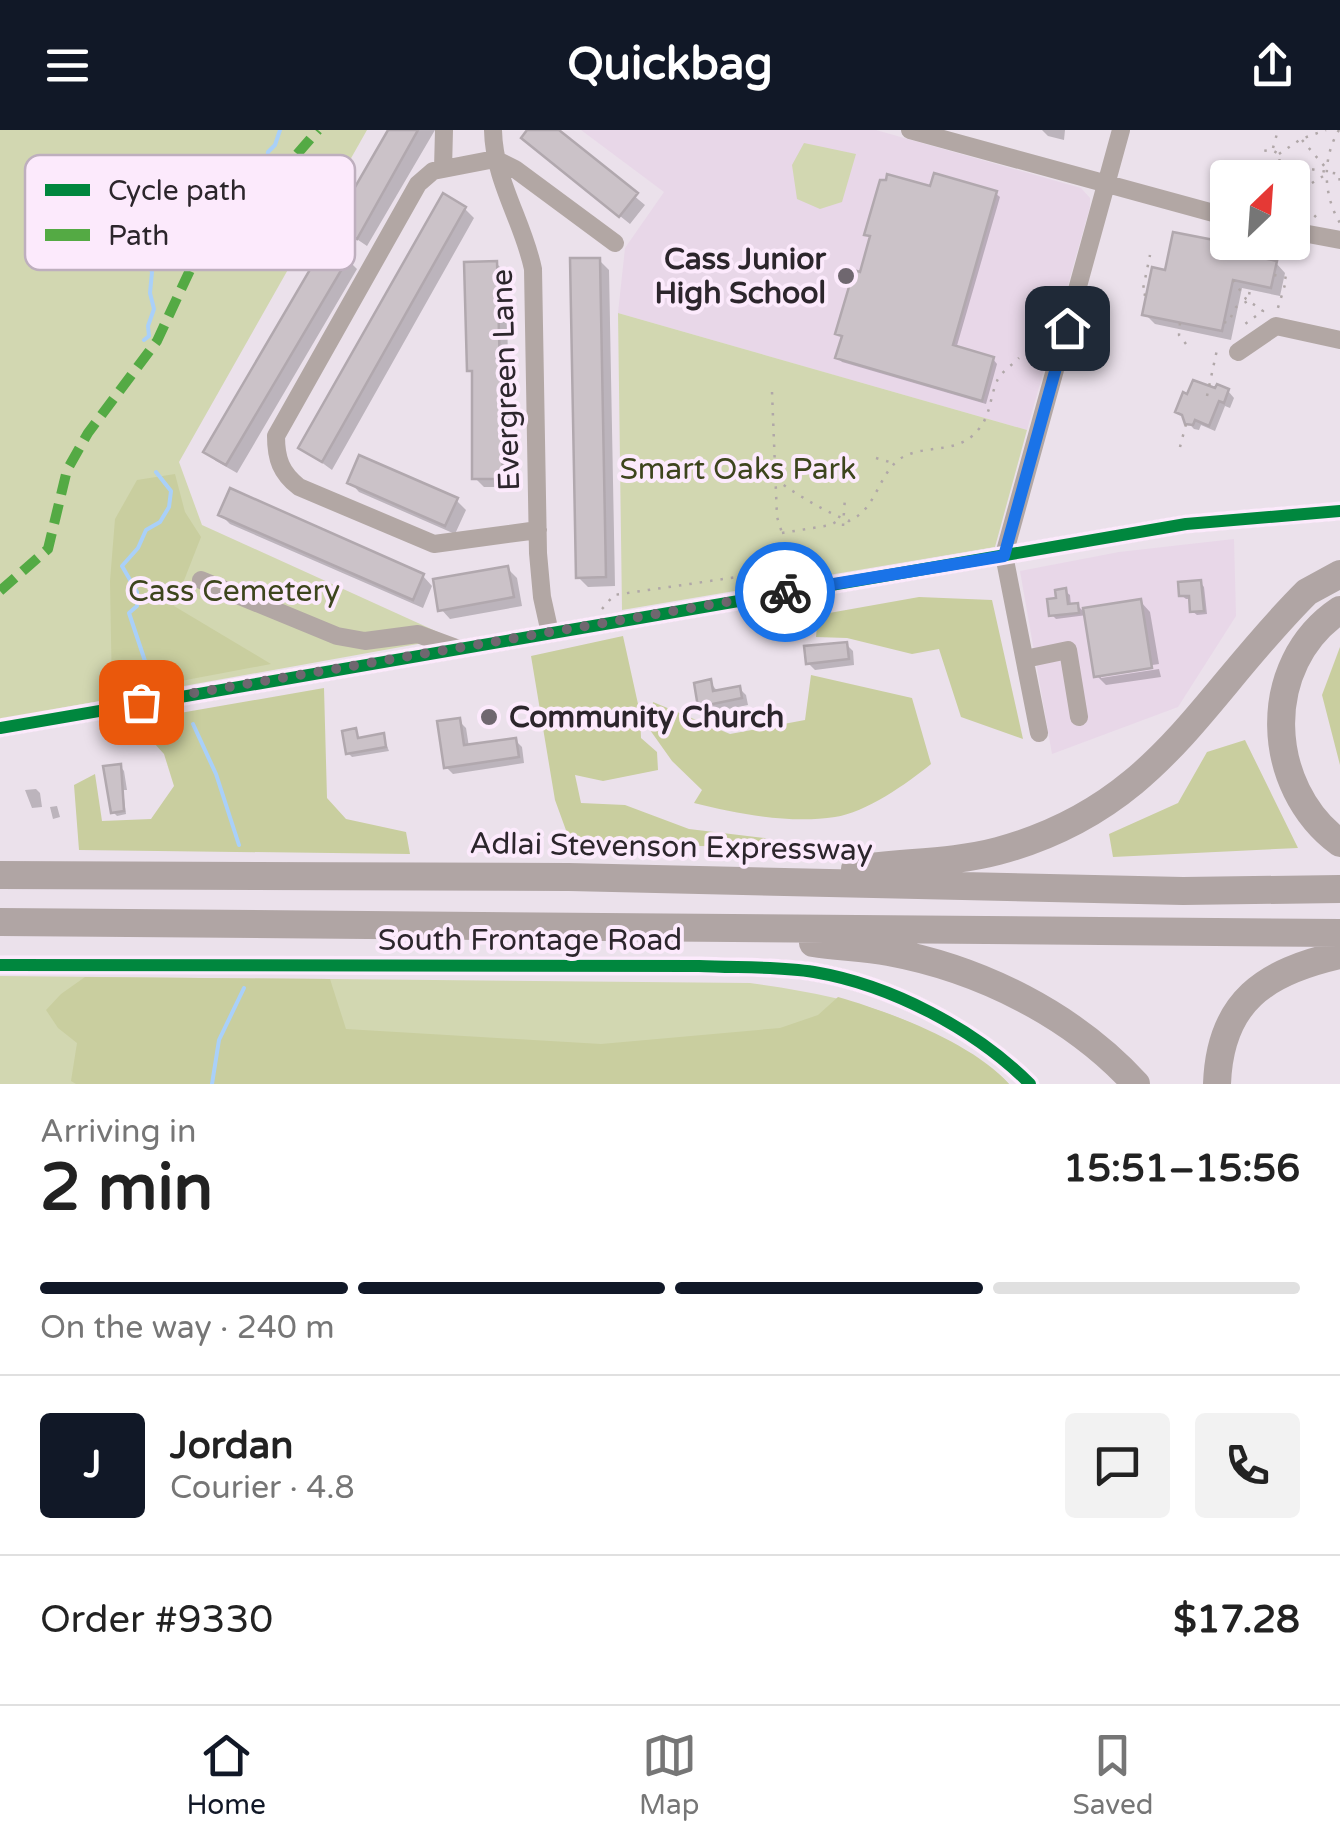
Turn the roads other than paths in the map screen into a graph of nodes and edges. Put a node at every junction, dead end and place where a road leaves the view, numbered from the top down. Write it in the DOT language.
graph roads {
  1 [pos="444,130"];
  2 [pos="493,130"];
  3 [pos="910,130"];
  4 [pos="1121,130"];
  5 [pos="495,159"];
  6 [pos="443,168"];
  7 [pos="1104,185"];
  8 [pos="1210,213"];
  9 [pos="1310,234"];
  10 [pos="1340,240"];
  11 [pos="616,243"];
  12 [pos="1340,340"];
  13 [pos="1238,352"];
  14 [pos="1340,497"];
  15 [pos="1331,512"];
  16 [pos="538,530"];
  17 [pos="1004,556"];
  18 [pos="1340,574"];
  19 [pos="201,580"];
  20 [pos="1340,610"];
  21 [pos="550,633"];
  22 [pos="457,648"];
  23 [pos="1024,658"];
  24 [pos="1080,717"];
  25 [pos="0,728"];
  26 [pos="1039,733"];
  27 [pos="1340,843"];
  28 [pos="0,875"];
  29 [pos="762,881"];
  30 [pos="1340,889"];
  31 [pos="0,922"];
  32 [pos="697,927"];
  33 [pos="1340,933"];
  34 [pos="1340,955"];
  35 [pos="0,964"];
  36 [pos="1030,1084"];
  37 [pos="1136,1084"];
  38 [pos="1217,1084"];
  1 -- 6 [label="street"];
  2 -- 5 [label="street, Evergreen Lane"];
  3 -- 7 [label="street"];
  4 -- 7 [label="street"];
  5 -- 6 [label="street"];
  5 -- 11 [label="street"];
  5 -- 16 [label="street, Evergreen Lane"];
  6 -- 16 [label="street"];
  7 -- 8 [label="street"];
  7 -- 17 [label="street"];
  9 -- 10 [label="street"];
  12 -- 13 [label="street"];
  14 -- 15 [label="street"];
  15 -- 17 [label="street"];
  16 -- 21 [label="street, Evergreen Lane"];
  17 -- 21 [label="street"];
  17 -- 23 [label="street"];
  18 -- 29 [label="highway"];
  19 -- 22 [label="street"];
  20 -- 27 [label="highway"];
  21 -- 22 [label="street"];
  22 -- 25 [label="street"];
  23 -- 24 [label="street"];
  23 -- 26 [label="street"];
  28 -- 29 [label="highway, Adlai Stevenson Expressway"];
  29 -- 30 [label="highway, Adlai Stevenson Expressway"];
  31 -- 32 [label="highway"];
  32 -- 33 [label="highway"];
  32 -- 37 [label="highway"];
  34 -- 38 [label="highway"];
  35 -- 36 [label="street, South Frontage Road"];
}
